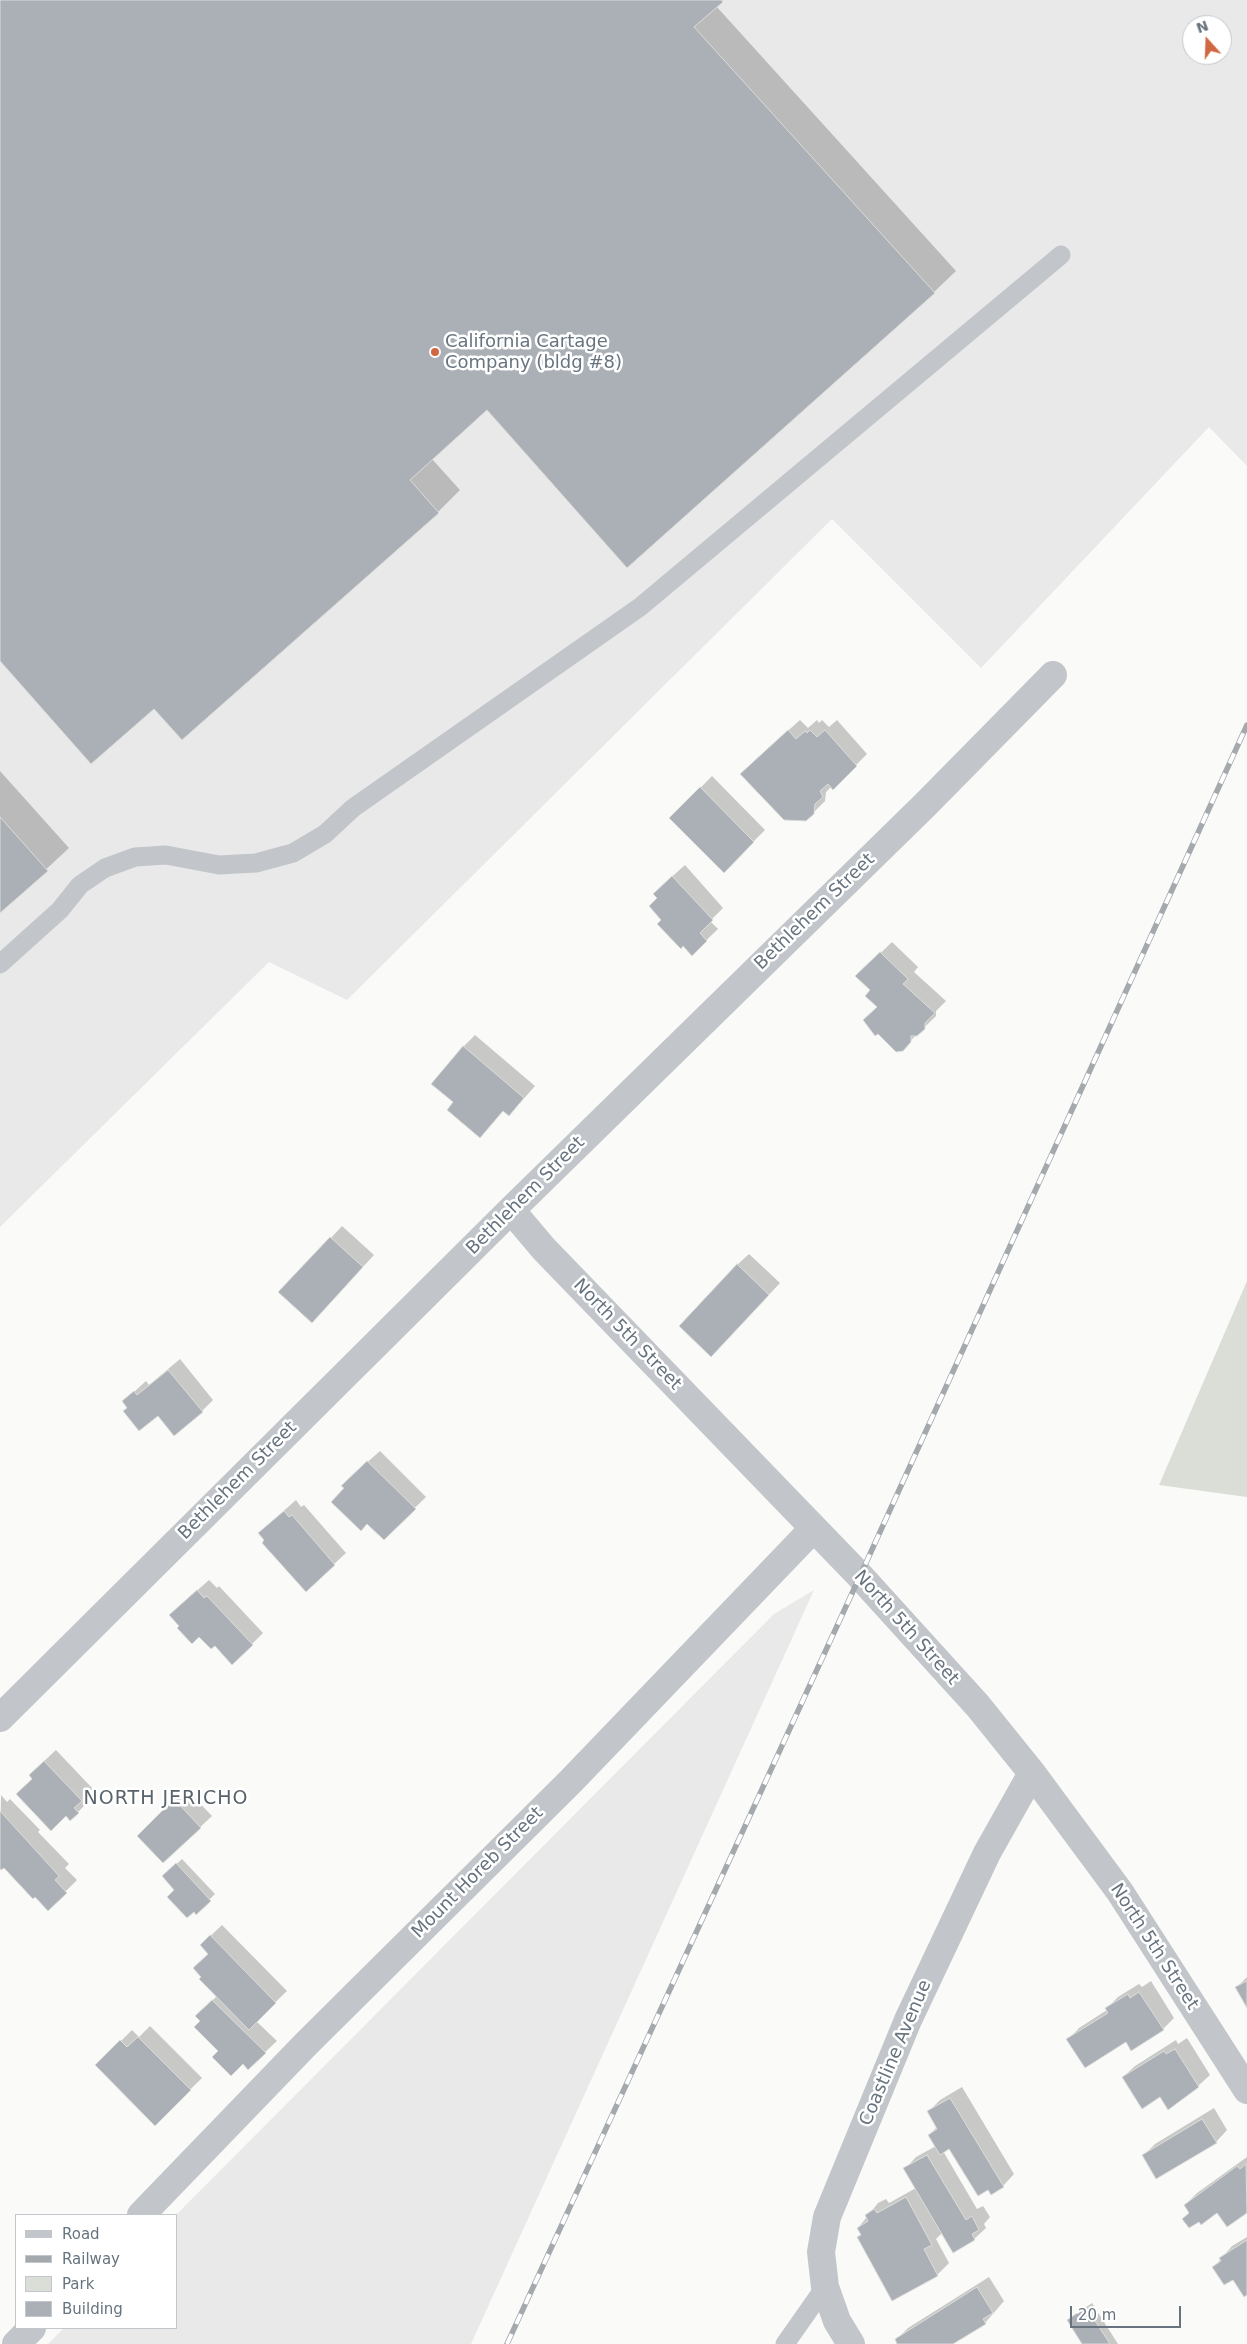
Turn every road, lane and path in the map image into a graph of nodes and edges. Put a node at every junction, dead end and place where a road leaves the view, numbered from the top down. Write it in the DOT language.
graph roads {
  1 [pos="1062,255"];
  2 [pos="1053,675"];
  3 [pos="0,964"];
  4 [pos="511,1210"];
  5 [pos="813,1529"];
  6 [pos="0,1718"];
  7 [pos="1032,1773"];
  8 [pos="1247,2090"];
  9 [pos="142,2214"];
  10 [pos="825,2287"];
  11 [pos="31,2329"];
  12 [pos="16,2344"];
  13 [pos="785,2344"];
  14 [pos="851,2344"];
  1 -- 3 [label="lane"];
  2 -- 4 [label="street, Bethlehem Street"];
  4 -- 5 [label="street, North 5th Street"];
  4 -- 6 [label="street, Bethlehem Street"];
  5 -- 7 [label="street, North 5th Street"];
  5 -- 9 [label="street, Mount Horeb Street"];
  7 -- 8 [label="street, North 5th Street"];
  7 -- 10 [label="street, Coastline Avenue"];
  10 -- 13 [label="lane"];
  10 -- 14 [label="street, Coastline Avenue"];
  11 -- 12 [label="street"];
}
